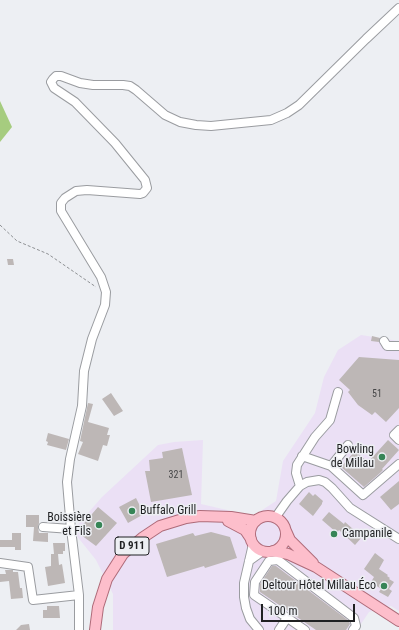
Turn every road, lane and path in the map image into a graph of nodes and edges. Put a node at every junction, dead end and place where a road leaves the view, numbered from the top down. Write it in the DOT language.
graph roads {
  1 [pos="399,8"];
  2 [pos="0,225"];
  3 [pos="101,291"];
  4 [pos="384,341"];
  5 [pos="399,346"];
  6 [pos="338,392"];
  7 [pos="399,430"];
  8 [pos="399,440"];
  9 [pos="348,445"];
  10 [pos="302,456"];
  11 [pos="399,464"];
  12 [pos="331,466"];
  13 [pos="300,486"];
  14 [pos="218,517"];
  15 [pos="275,518"];
  16 [pos="256,521"];
  17 [pos="43,527"];
  18 [pos="71,528"];
  19 [pos="286,531"];
  20 [pos="399,539"];
  21 [pos="252,542"];
  22 [pos="268,551"];
  23 [pos="249,561"];
  24 [pos="0,563"];
  25 [pos="316,567"];
  26 [pos="80,595"];
  27 [pos="287,618"];
  28 [pos="399,621"];
  29 [pos="79,630"];
  30 [pos="95,630"];
  31 [pos="259,630"];
  32 [pos="279,630"];
  33 [pos="305,630"];
  34 [pos="354,630"];
  1 -- 18 [label="street"];
  2 -- 3 [label="path"];
  4 -- 5 [label="street"];
  6 -- 10 [label="street"];
  7 -- 8 [label="street"];
  9 -- 12 [label="street"];
  10 -- 12 [label="street"];
  10 -- 13 [label="street"];
  11 -- 12 [label="street"];
  13 -- 15 [label="street"];
  13 -- 20 [label="street"];
  14 -- 16 [label="main road, D 911"];
  14 -- 21 [label="main road, D 911"];
  14 -- 30 [label="main road, D 911"];
  15 -- 16 [label="main road"];
  15 -- 19 [label="main road"];
  16 -- 21 [label="main road"];
  17 -- 18 [label="street"];
  18 -- 26 [label="street"];
  19 -- 22 [label="main road"];
  19 -- 25 [label="main road"];
  21 -- 22 [label="main road"];
  21 -- 23 [label="street"];
  22 -- 23 [label="street"];
  22 -- 25 [label="main road"];
  23 -- 31 [label="street"];
  24 -- 26 [label="street"];
  25 -- 28 [label="main road"];
  26 -- 29 [label="street"];
  27 -- 32 [label="street"];
  27 -- 33 [label="street"];
  27 -- 34 [label="street"];
}
